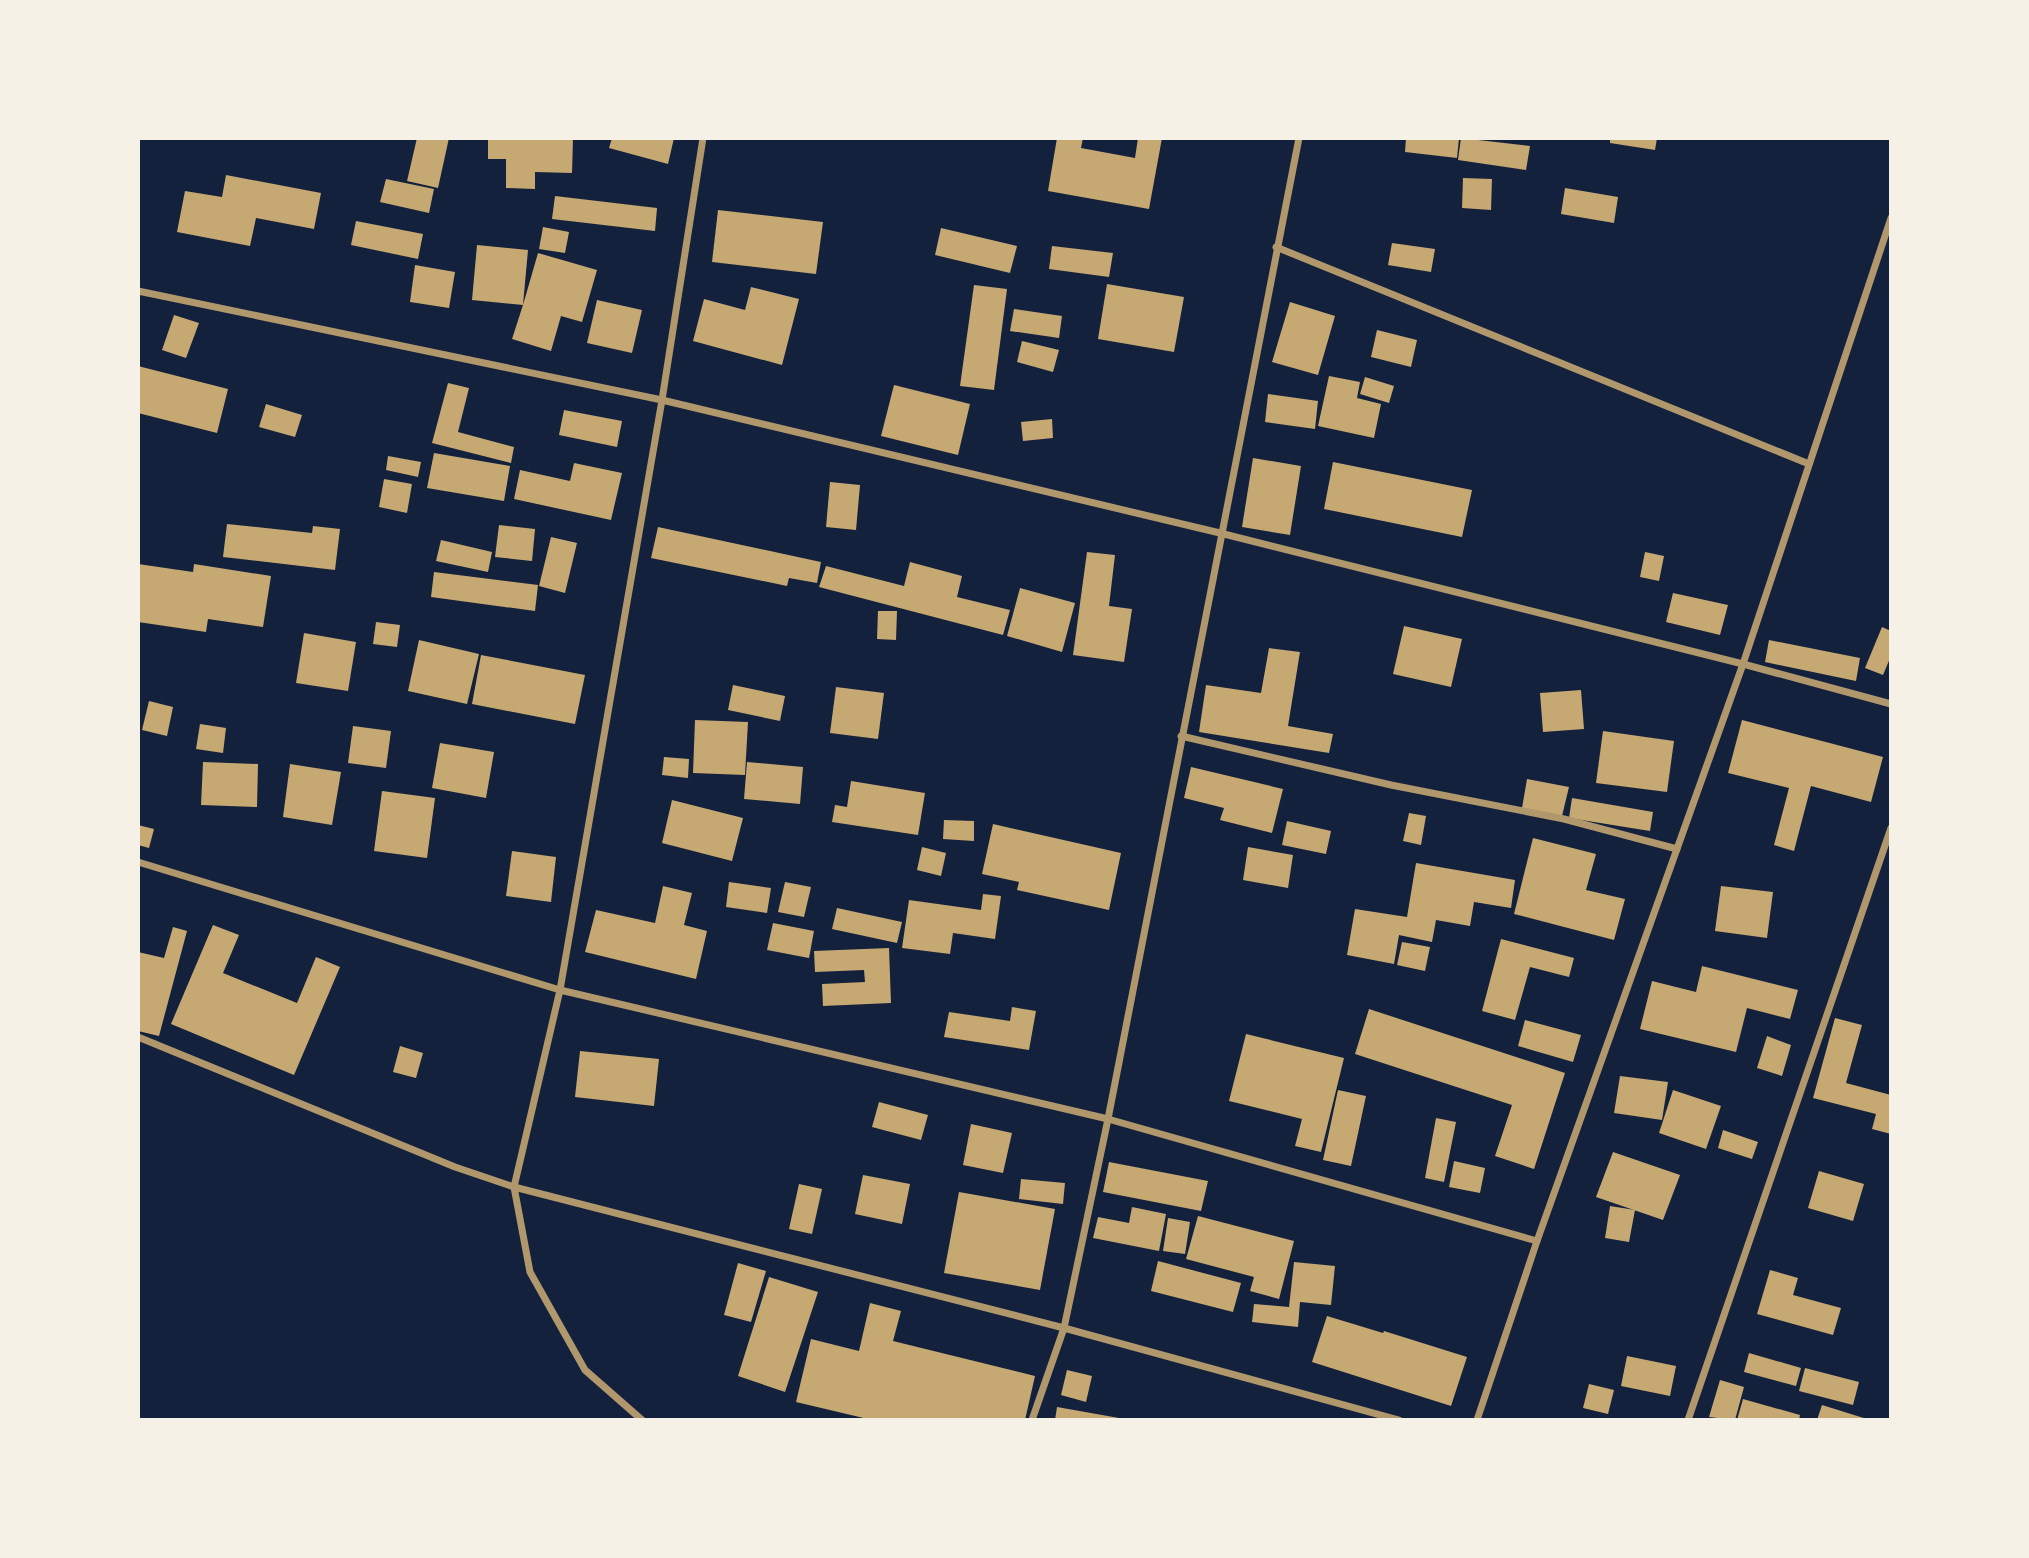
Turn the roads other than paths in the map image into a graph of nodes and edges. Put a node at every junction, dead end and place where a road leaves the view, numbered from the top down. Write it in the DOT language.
graph roads {
  1 [pos="703,138"];
  2 [pos="1299,138"];
  3 [pos="1891,218"];
  4 [pos="1276,247"];
  5 [pos="138,291"];
  6 [pos="662,400"];
  7 [pos="1809,464"];
  8 [pos="1220,533"];
  9 [pos="1743,664"];
  10 [pos="1891,705"];
  11 [pos="1181,736"];
  12 [pos="1891,828"];
  13 [pos="1677,849"];
  14 [pos="138,862"];
  15 [pos="560,990"];
  16 [pos="138,1037"];
  17 [pos="1108,1119"];
  18 [pos="514,1187"];
  19 [pos="1537,1241"];
  20 [pos="1064,1328"];
  21 [pos="642,1420"];
  22 [pos="1031,1420"];
  23 [pos="1399,1420"];
  24 [pos="1477,1420"];
  25 [pos="1688,1420"];
  1 -- 6 [label="street"];
  2 -- 4 [label="street"];
  3 -- 7 [label="street"];
  4 -- 7 [label="street"];
  4 -- 8 [label="street"];
  5 -- 6 [label="street"];
  6 -- 8 [label="street"];
  6 -- 15 [label="street"];
  7 -- 9 [label="street"];
  8 -- 9 [label="street"];
  8 -- 11 [label="street"];
  9 -- 10 [label="street"];
  9 -- 13 [label="street"];
  11 -- 13 [label="street"];
  11 -- 17 [label="street"];
  12 -- 25 [label="street"];
  13 -- 19 [label="street"];
  14 -- 15 [label="street"];
  15 -- 17 [label="street"];
  15 -- 18 [label="street"];
  16 -- 18 [label="street"];
  17 -- 19 [label="street"];
  17 -- 20 [label="street"];
  18 -- 20 [label="street"];
  18 -- 21 [label="street"];
  19 -- 24 [label="street"];
  20 -- 22 [label="street"];
  20 -- 23 [label="street"];
}
